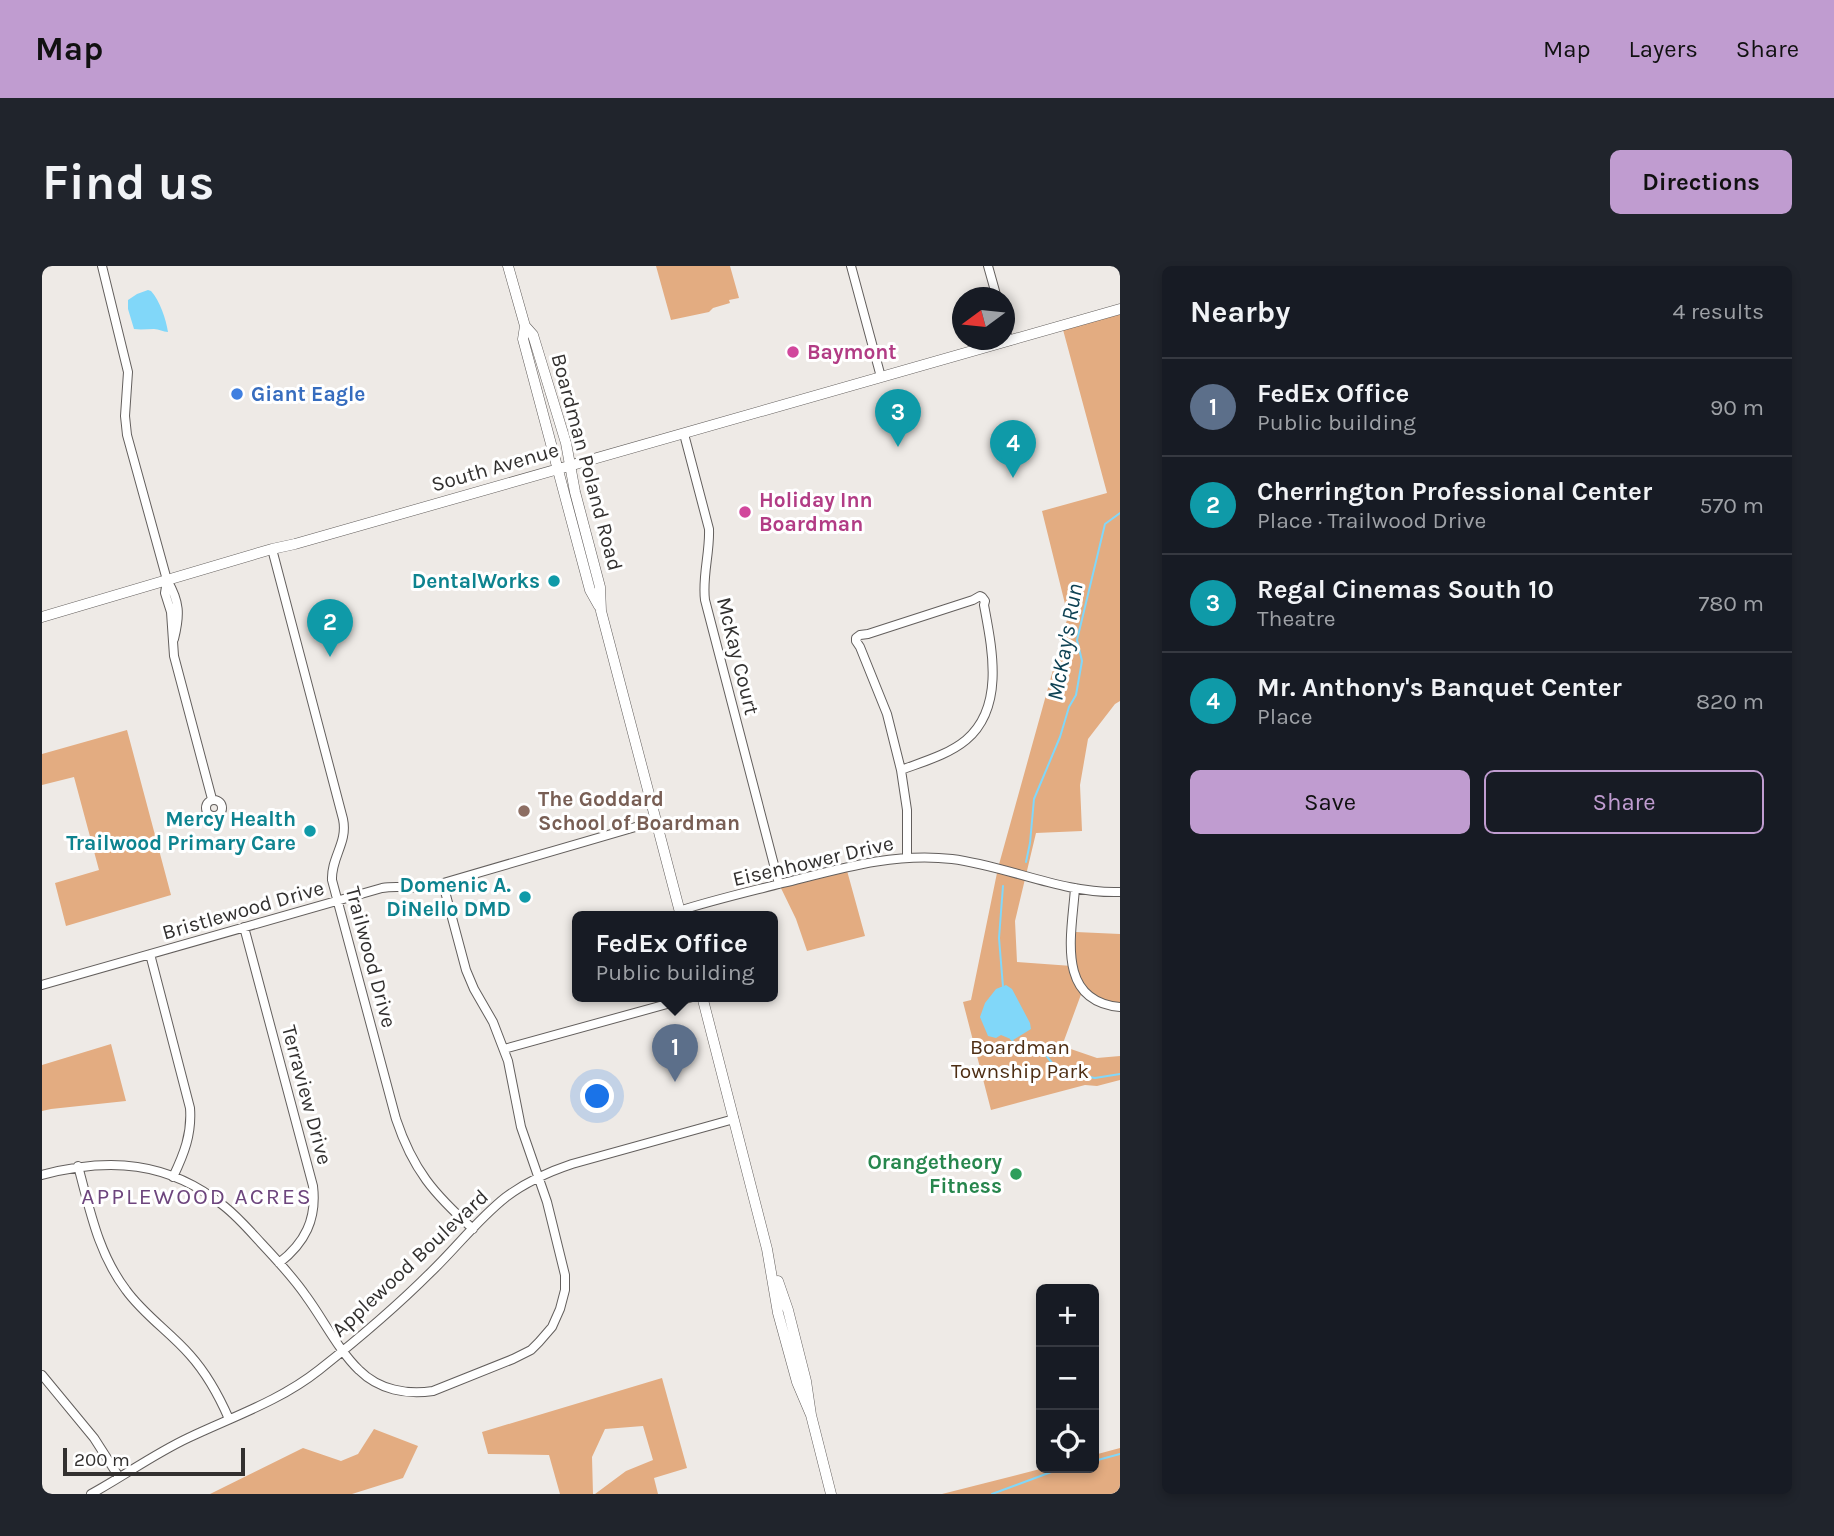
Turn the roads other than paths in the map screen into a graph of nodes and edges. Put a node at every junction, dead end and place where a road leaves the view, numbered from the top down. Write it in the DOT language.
graph roads {
  1 [pos="102,266"];
  2 [pos="508,266"];
  3 [pos="851,266"];
  4 [pos="988,266"];
  5 [pos="994,287"];
  6 [pos="1120,309"];
  7 [pos="525,326"];
  8 [pos="1015,339"];
  9 [pos="977,350"];
  10 [pos="881,377"];
  11 [pos="684,434"];
  12 [pos="570,466"];
  13 [pos="559,469"];
  14 [pos="272,549"];
  15 [pos="167,580"];
  16 [pos="601,611"];
  17 [pos="42,617"];
  18 [pos="901,770"];
  19 [pos="212,799"];
  20 [pos="656,821"];
  21 [pos="907,858"];
  22 [pos="443,884"];
  23 [pos="779,884"];
  24 [pos="1076,888"];
  25 [pos="1120,892"];
  26 [pos="338,901"];
  27 [pos="679,911"];
  28 [pos="687,911"];
  29 [pos="244,928"];
  30 [pos="150,954"];
  31 [pos="42,985"];
  32 [pos="674,1002"];
  33 [pos="704,1002"];
  34 [pos="1120,1007"];
  35 [pos="504,1049"];
  36 [pos="734,1119"];
  37 [pos="78,1167"];
  38 [pos="42,1175"];
  39 [pos="173,1177"];
  40 [pos="539,1177"];
  41 [pos="473,1229"];
  42 [pos="279,1263"];
  43 [pos="343,1349"];
  44 [pos="42,1376"];
  45 [pos="229,1419"];
  46 [pos="119,1477"];
  47 [pos="91,1494"];
  48 [pos="831,1494"];
  1 -- 15 [label="street"];
  2 -- 7 [label="main road, Boardman Poland Road"];
  3 -- 10 [label="street"];
  4 -- 5 [label="street"];
  6 -- 8 [label="main road, South Avenue"];
  7 -- 12 [label="main road, Boardman Poland Road"];
  7 -- 13 [label="main road, Boardman Poland Road"];
  9 -- 10 [label="main road, South Avenue"];
  10 -- 11 [label="main road, South Avenue"];
  11 -- 12 [label="main road, South Avenue"];
  11 -- 23 [label="street, McKay Court"];
  12 -- 13 [label="main road, South Avenue"];
  12 -- 16 [label="main road, Boardman Poland Road"];
  13 -- 14 [label="main road, South Avenue"];
  13 -- 16 [label="main road, Boardman Poland Road"];
  14 -- 15 [label="main road, South Avenue"];
  14 -- 26 [label="street, Trailwood Drive"];
  15 -- 17 [label="main road, South Avenue"];
  15 -- 19 [label="street"];
  16 -- 20 [label="main road, Boardman Poland Road"];
  18 -- 18 [label="street"];
  18 -- 21 [label="street"];
  20 -- 22 [label="street, Bristlewood Drive"];
  20 -- 27 [label="main road, Boardman Poland Road"];
  21 -- 23 [label="street, Eisenhower Drive"];
  21 -- 24 [label="street, Eisenhower Drive"];
  22 -- 26 [label="street, Bristlewood Drive"];
  22 -- 35 [label="street"];
  23 -- 28 [label="street, Eisenhower Drive"];
  24 -- 25 [label="street, Eisenhower Drive"];
  24 -- 34 [label="street"];
  26 -- 29 [label="street, Bristlewood Drive"];
  26 -- 41 [label="street, Trailwood Drive"];
  29 -- 30 [label="street, Bristlewood Drive"];
  29 -- 42 [label="street, Terraview Drive"];
  30 -- 31 [label="street, Bristlewood Drive"];
  30 -- 39 [label="street"];
  32 -- 35 [label="street"];
  33 -- 36 [label="main road"];
  35 -- 40 [label="street"];
  36 -- 40 [label="street, Applewood Boulevard"];
  36 -- 48 [label="main road"];
  37 -- 38 [label="street"];
  37 -- 39 [label="street"];
  37 -- 45 [label="street"];
  39 -- 42 [label="street"];
  40 -- 41 [label="street, Applewood Boulevard"];
  40 -- 43 [label="street"];
  41 -- 43 [label="street, Applewood Boulevard"];
  42 -- 43 [label="street"];
  43 -- 45 [label="street, Applewood Boulevard"];
  44 -- 46 [label="street"];
  45 -- 46 [label="street, Applewood Boulevard"];
  46 -- 47 [label="street, Applewood Boulevard"];
}
